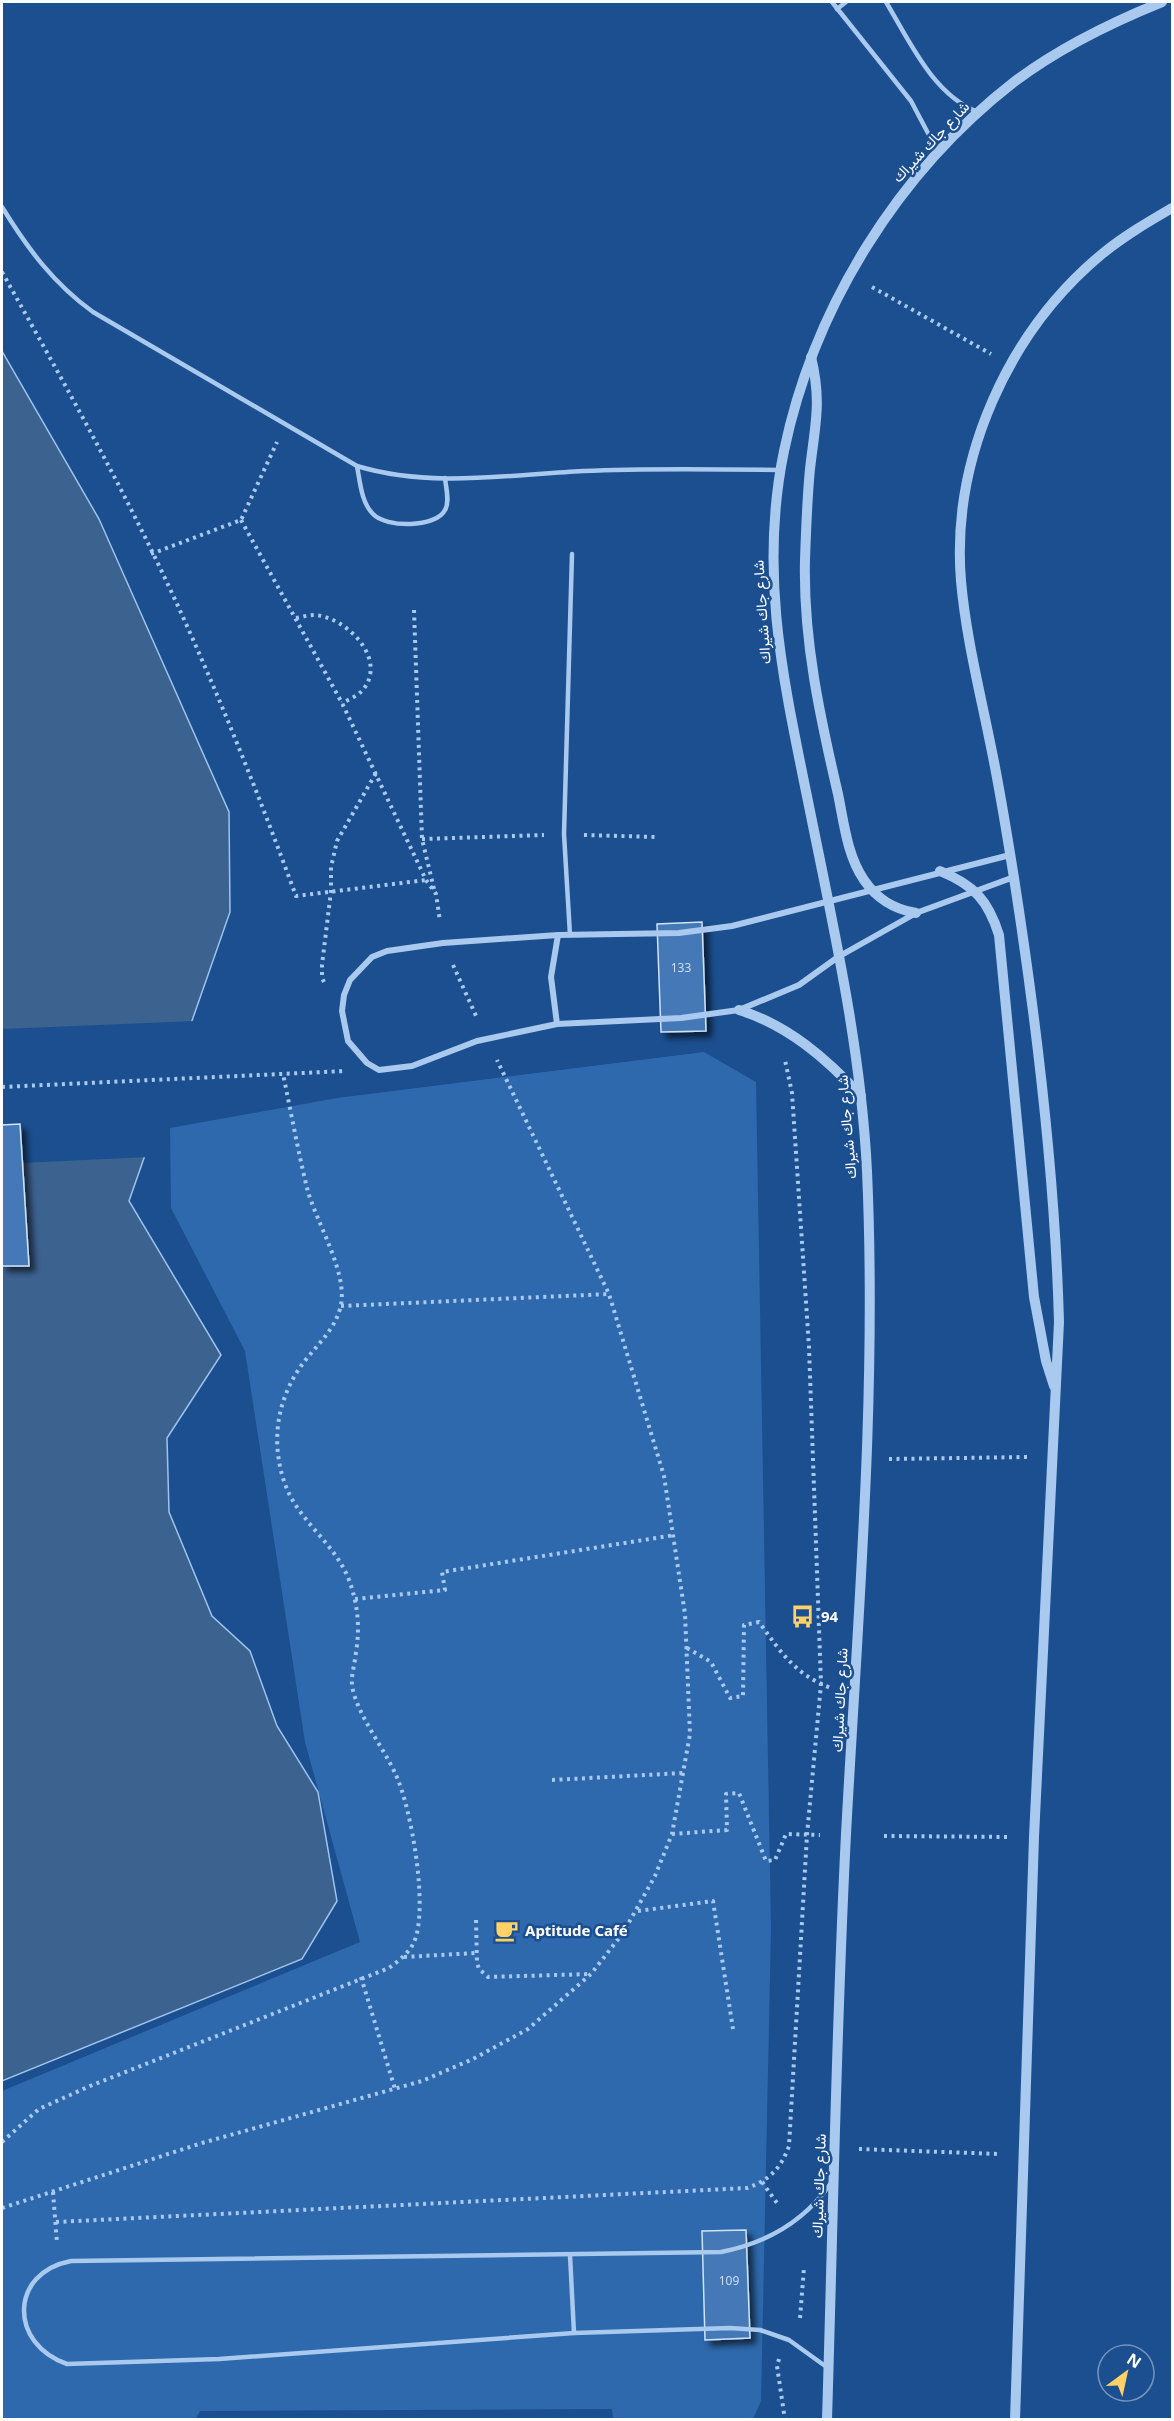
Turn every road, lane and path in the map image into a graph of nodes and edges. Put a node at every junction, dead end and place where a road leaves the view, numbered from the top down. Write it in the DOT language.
graph roads {
  1 [pos="832,2"];
  2 [pos="846,2"];
  3 [pos="886,2"];
  4 [pos="1162,2"];
  5 [pos="837,9"];
  6 [pos="978,112"];
  7 [pos="938,152"];
  8 [pos="2,207"];
  9 [pos="1173,208"];
  10 [pos="2,272"];
  11 [pos="850,275"];
  12 [pos="811,357"];
  13 [pos="1010,365"];
  14 [pos="285,426"];
  15 [pos="357,466"];
  16 [pos="781,470"];
  17 [pos="446,478"];
  18 [pos="241,520"];
  19 [pos="151,554"];
  20 [pos="572,554"];
  21 [pos="414,610"];
  22 [pos="296,618"];
  23 [pos="342,703"];
  24 [pos="376,773"];
  25 [pos="564,834"];
  26 [pos="656,837"];
  27 [pos="422,839"];
  28 [pos="1010,855"];
  29 [pos="940,871"];
  30 [pos="1014,877"];
  31 [pos="426,880"];
  32 [pos="871,890"];
  33 [pos="974,890"];
  34 [pos="331,891"];
  35 [pos="436,894"];
  36 [pos="829,901"];
  37 [pos="916,913"];
  38 [pos="558,935"];
  39 [pos="570,935"];
  40 [pos="443,943"];
  41 [pos="838,957"];
  42 [pos="739,1010"];
  43 [pos="342,1011"];
  44 [pos="556,1024"];
  45 [pos="487,1039"];
  46 [pos="783,1054"];
  47 [pos="379,1070"];
  48 [pos="283,1074"];
  49 [pos="2,1087"];
  50 [pos="861,1096"];
  51 [pos="609,1294"];
  52 [pos="341,1306"];
  53 [pos="1056,1395"];
  54 [pos="1053,1456"];
  55 [pos="868,1459"];
  56 [pos="675,1535"];
  57 [pos="355,1599"];
  58 [pos="687,1648"];
  59 [pos="821,1684"];
  60 [pos="855,1696"];
  61 [pos="683,1773"];
  62 [pos="552,1780"];
  63 [pos="672,1834"];
  64 [pos="807,1835"];
  65 [pos="820,1835"];
  66 [pos="884,1836"];
  67 [pos="1013,1837"];
  68 [pos="638,1911"];
  69 [pos="476,1920"];
  70 [pos="476,1953"];
  71 [pos="403,1958"];
  72 [pos="591,1974"];
  73 [pos="361,1977"];
  74 [pos="733,2029"];
  75 [pos="396,2089"];
  76 [pos="2,2142"];
  77 [pos="835,2148"];
  78 [pos="1023,2155"];
  79 [pos="834,2178"];
  80 [pos="762,2182"];
  81 [pos="53,2192"];
  82 [pos="777,2203"];
  83 [pos="2,2208"];
  84 [pos="56,2222"];
  85 [pos="570,2255"];
  86 [pos="58,2263"];
  87 [pos="804,2265"];
  88 [pos="800,2318"];
  89 [pos="574,2333"];
  90 [pos="779,2358"];
  91 [pos="829,2369"];
  92 [pos="785,2420"];
  93 [pos="827,2420"];
  94 [pos="1015,2420"];
  1 -- 5 [label="lane"];
  2 -- 5 [label="lane"];
  3 -- 6 [label="lane"];
  4 -- 6 [label="street, شارع جاك شيراك"];
  5 -- 7 [label="lane"];
  6 -- 7 [label="street, شارع جاك شيراك"];
  7 -- 11 [label="street, شارع جاك شيراك"];
  8 -- 14 [label="lane"];
  9 -- 13 [label="street"];
  10 -- 19 [label="path"];
  11 -- 12 [label="street, شارع جاك شيراك"];
  11 -- 13 [label="path"];
  12 -- 16 [label="street, شارع جاك شيراك"];
  12 -- 32 [label="street"];
  13 -- 28 [label="street"];
  14 -- 15 [label="lane"];
  14 -- 18 [label="path"];
  15 -- 17 [label="lane"];
  15 -- 17 [label="lane"];
  16 -- 17 [label="lane"];
  16 -- 36 [label="street, شارع جاك شيراك"];
  18 -- 19 [label="path"];
  18 -- 22 [label="path"];
  19 -- 34 [label="path"];
  20 -- 25 [label="lane"];
  21 -- 27 [label="path"];
  22 -- 23 [label="path"];
  22 -- 23 [label="path"];
  23 -- 24 [label="path"];
  24 -- 31 [label="path"];
  24 -- 34 [label="path"];
  25 -- 26 [label="path"];
  25 -- 27 [label="path"];
  25 -- 39 [label="lane"];
  27 -- 35 [label="path"];
  28 -- 29 [label="street"];
  28 -- 30 [label="street"];
  29 -- 32 [label="street"];
  29 -- 33 [label="street"];
  30 -- 33 [label="street"];
  30 -- 53 [label="street"];
  31 -- 34 [label="path"];
  31 -- 35 [label="path"];
  32 -- 36 [label="street"];
  32 -- 37 [label="street"];
  33 -- 37 [label="street"];
  33 -- 53 [label="street"];
  34 -- 43 [label="path"];
  35 -- 40 [label="path"];
  36 -- 39 [label="street"];
  36 -- 41 [label="street, شارع جاك شيراك"];
  37 -- 41 [label="street"];
  38 -- 39 [label="street"];
  38 -- 40 [label="street"];
  38 -- 44 [label="street"];
  40 -- 43 [label="street"];
  40 -- 45 [label="path"];
  41 -- 42 [label="street"];
  41 -- 50 [label="street, شارع جاك شيراك"];
  42 -- 44 [label="street"];
  42 -- 50 [label="street"];
  43 -- 47 [label="street"];
  44 -- 45 [label="street"];
  45 -- 47 [label="street"];
  45 -- 51 [label="path"];
  46 -- 59 [label="path"];
  47 -- 48 [label="path"];
  48 -- 49 [label="path"];
  48 -- 52 [label="path"];
  50 -- 55 [label="street, شارع جاك شيراك"];
  51 -- 52 [label="path"];
  51 -- 56 [label="path"];
  52 -- 57 [label="path"];
  53 -- 54 [label="street"];
  54 -- 55 [label="path"];
  54 -- 78 [label="street"];
  55 -- 60 [label="street, شارع جاك شيراك"];
  56 -- 57 [label="path"];
  56 -- 58 [label="path"];
  57 -- 71 [label="path"];
  58 -- 59 [label="path"];
  58 -- 61 [label="path"];
  59 -- 60 [label="path"];
  59 -- 64 [label="path"];
  60 -- 77 [label="street, شارع جاك شيراك"];
  61 -- 62 [label="path"];
  61 -- 63 [label="path"];
  63 -- 64 [label="path"];
  63 -- 68 [label="path"];
  64 -- 65 [label="path"];
  64 -- 80 [label="path"];
  66 -- 67 [label="path"];
  68 -- 72 [label="path"];
  68 -- 74 [label="path"];
  69 -- 70 [label="path"];
  70 -- 71 [label="path"];
  70 -- 72 [label="path"];
  71 -- 73 [label="path"];
  72 -- 75 [label="path"];
  73 -- 75 [label="path"];
  73 -- 76 [label="path"];
  75 -- 81 [label="path"];
  77 -- 78 [label="path"];
  77 -- 79 [label="street, شارع جاك شيراك"];
  78 -- 94 [label="street"];
  79 -- 85 [label="lane"];
  79 -- 91 [label="street, شارع جاك شيراك"];
  80 -- 82 [label="path"];
  80 -- 84 [label="path"];
  81 -- 83 [label="path"];
  81 -- 84 [label="path"];
  84 -- 86 [label="path"];
  85 -- 86 [label="lane"];
  85 -- 89 [label="lane"];
  86 -- 89 [label="lane"];
  87 -- 88 [label="path"];
  89 -- 91 [label="lane"];
  90 -- 92 [label="path"];
  91 -- 93 [label="street, شارع جاك شيراك"];
}
